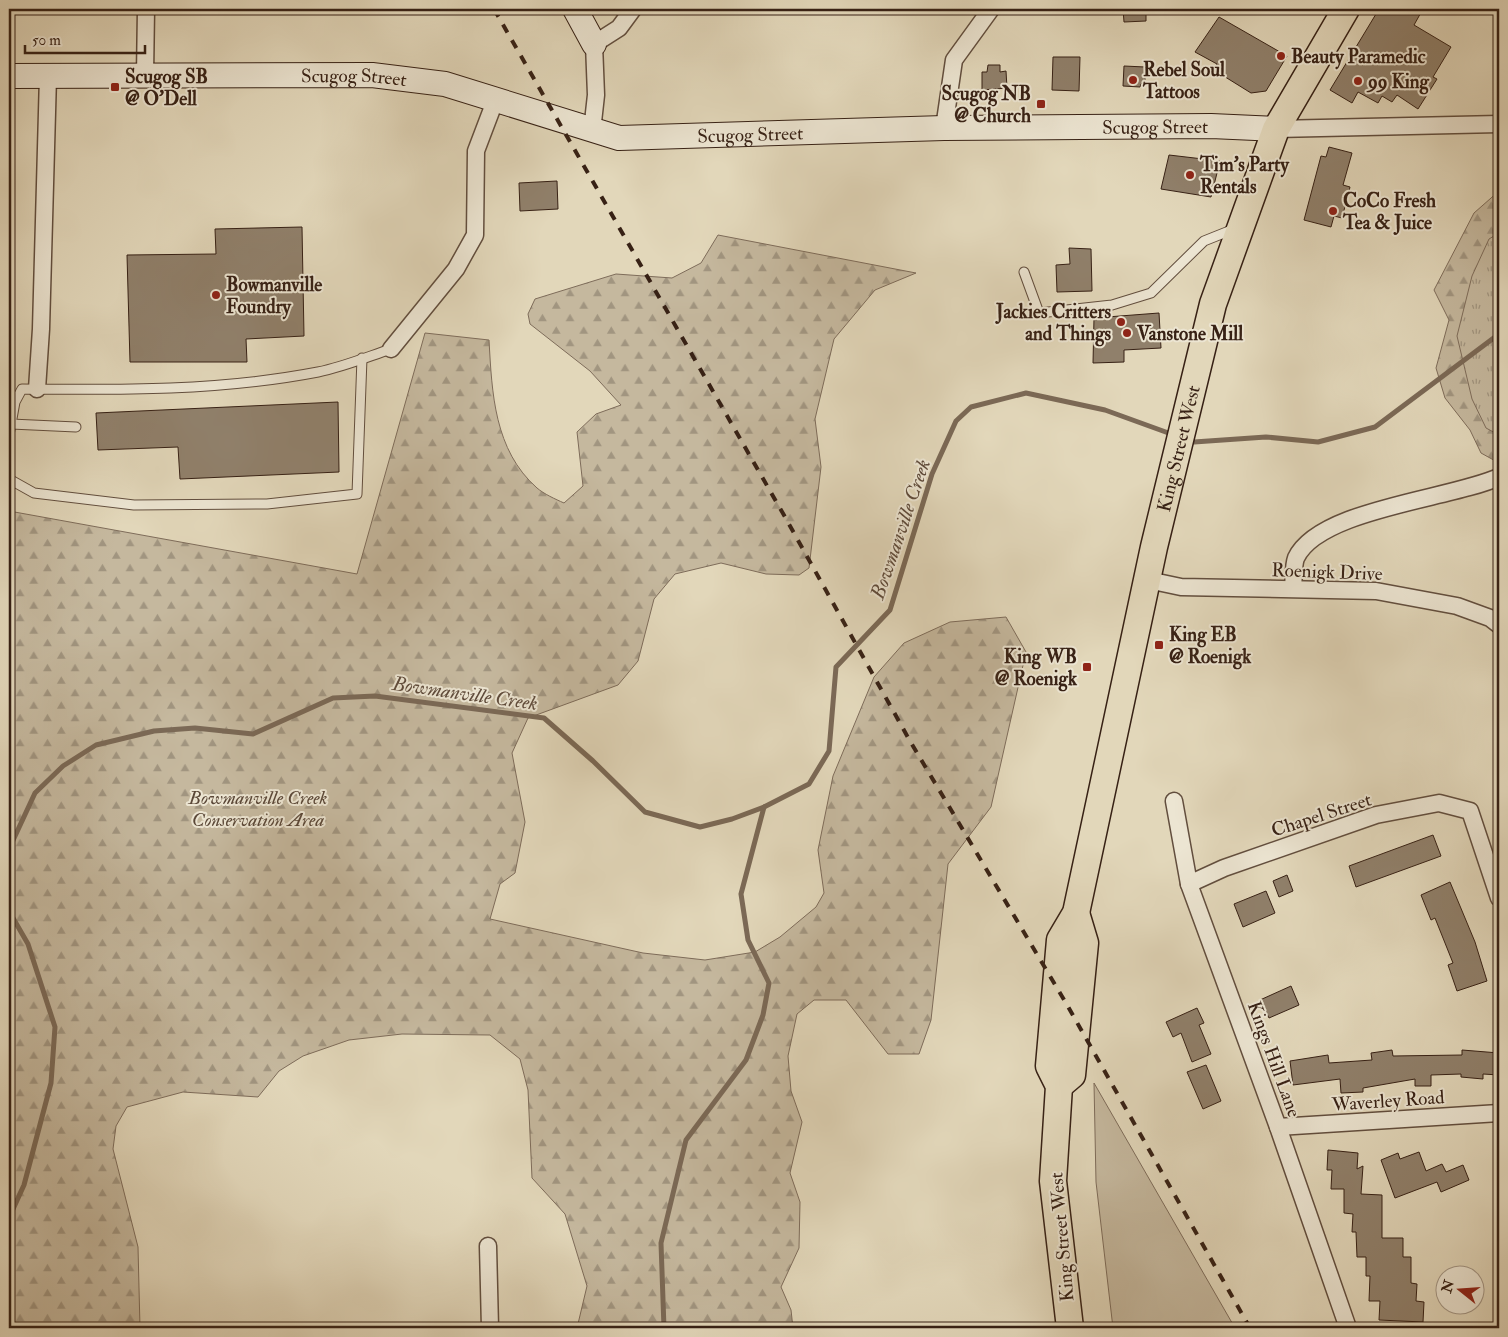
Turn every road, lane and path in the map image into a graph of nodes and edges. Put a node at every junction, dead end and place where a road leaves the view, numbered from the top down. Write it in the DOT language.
graph roads {
  1 [pos="146,9"];
  2 [pos="575,9"];
  3 [pos="633,9"];
  4 [pos="992,9"];
  5 [pos="1346,9"];
  6 [pos="594,44"];
  7 [pos="145,75"];
  8 [pos="9,76"];
  9 [pos="48,76"];
  10 [pos="495,101"];
  11 [pos="1499,124"];
  12 [pos="944,128"];
  13 [pos="1276,129"];
  14 [pos="592,131"];
  15 [pos="1240,227"];
  16 [pos="1024,272"];
  17 [pos="391,349"];
  18 [pos="362,358"];
  19 [pos="38,389"];
  20 [pos="11,424"];
  21 [pos="76,427"];
  22 [pos="9,435"];
  23 [pos="1499,477"];
  24 [pos="9,479"];
  25 [pos="1148,580"];
  26 [pos="1293,588"];
  27 [pos="1499,625"];
  28 [pos="1174,801"];
  29 [pos="1189,884"];
  30 [pos="1499,898"];
  31 [pos="1499,1113"];
  32 [pos="1278,1127"];
  33 [pos="488,1246"];
  34 [pos="490,1328"];
  35 [pos="1070,1328"];
  36 [pos="1348,1328"];
  1 -- 7 [label="street"];
  2 -- 6 [label="street"];
  3 -- 6 [label="street"];
  4 -- 12 [label="street"];
  5 -- 13 [label="main road, King Street West"];
  6 -- 14 [label="street"];
  7 -- 9 [label="street, Scugog Street"];
  7 -- 10 [label="street, Scugog Street"];
  8 -- 9 [label="street, Scugog Street"];
  9 -- 19 [label="street"];
  10 -- 14 [label="street, Scugog Street"];
  10 -- 17 [label="street"];
  11 -- 13 [label="street, Scugog Street"];
  12 -- 13 [label="street, Scugog Street"];
  12 -- 14 [label="street, Scugog Street"];
  13 -- 15 [label="main road, King Street West"];
  15 -- 16 [label="lane"];
  15 -- 25 [label="main road, King Street West"];
  17 -- 18 [label="lane"];
  18 -- 19 [label="lane"];
  18 -- 24 [label="lane"];
  19 -- 20 [label="lane"];
  20 -- 21 [label="lane"];
  20 -- 22 [label="lane"];
  23 -- 26 [label="street"];
  25 -- 26 [label="street, Roenigk Drive"];
  25 -- 35 [label="main road, King Street West"];
  26 -- 27 [label="street, Roenigk Drive"];
  28 -- 29 [label="street, Kings Hill Lane"];
  29 -- 30 [label="street, Chapel Street"];
  29 -- 32 [label="street, Kings Hill Lane"];
  31 -- 32 [label="street, Waverley Road"];
  32 -- 36 [label="street, Kings Hill Lane"];
  33 -- 34 [label="street"];
}
